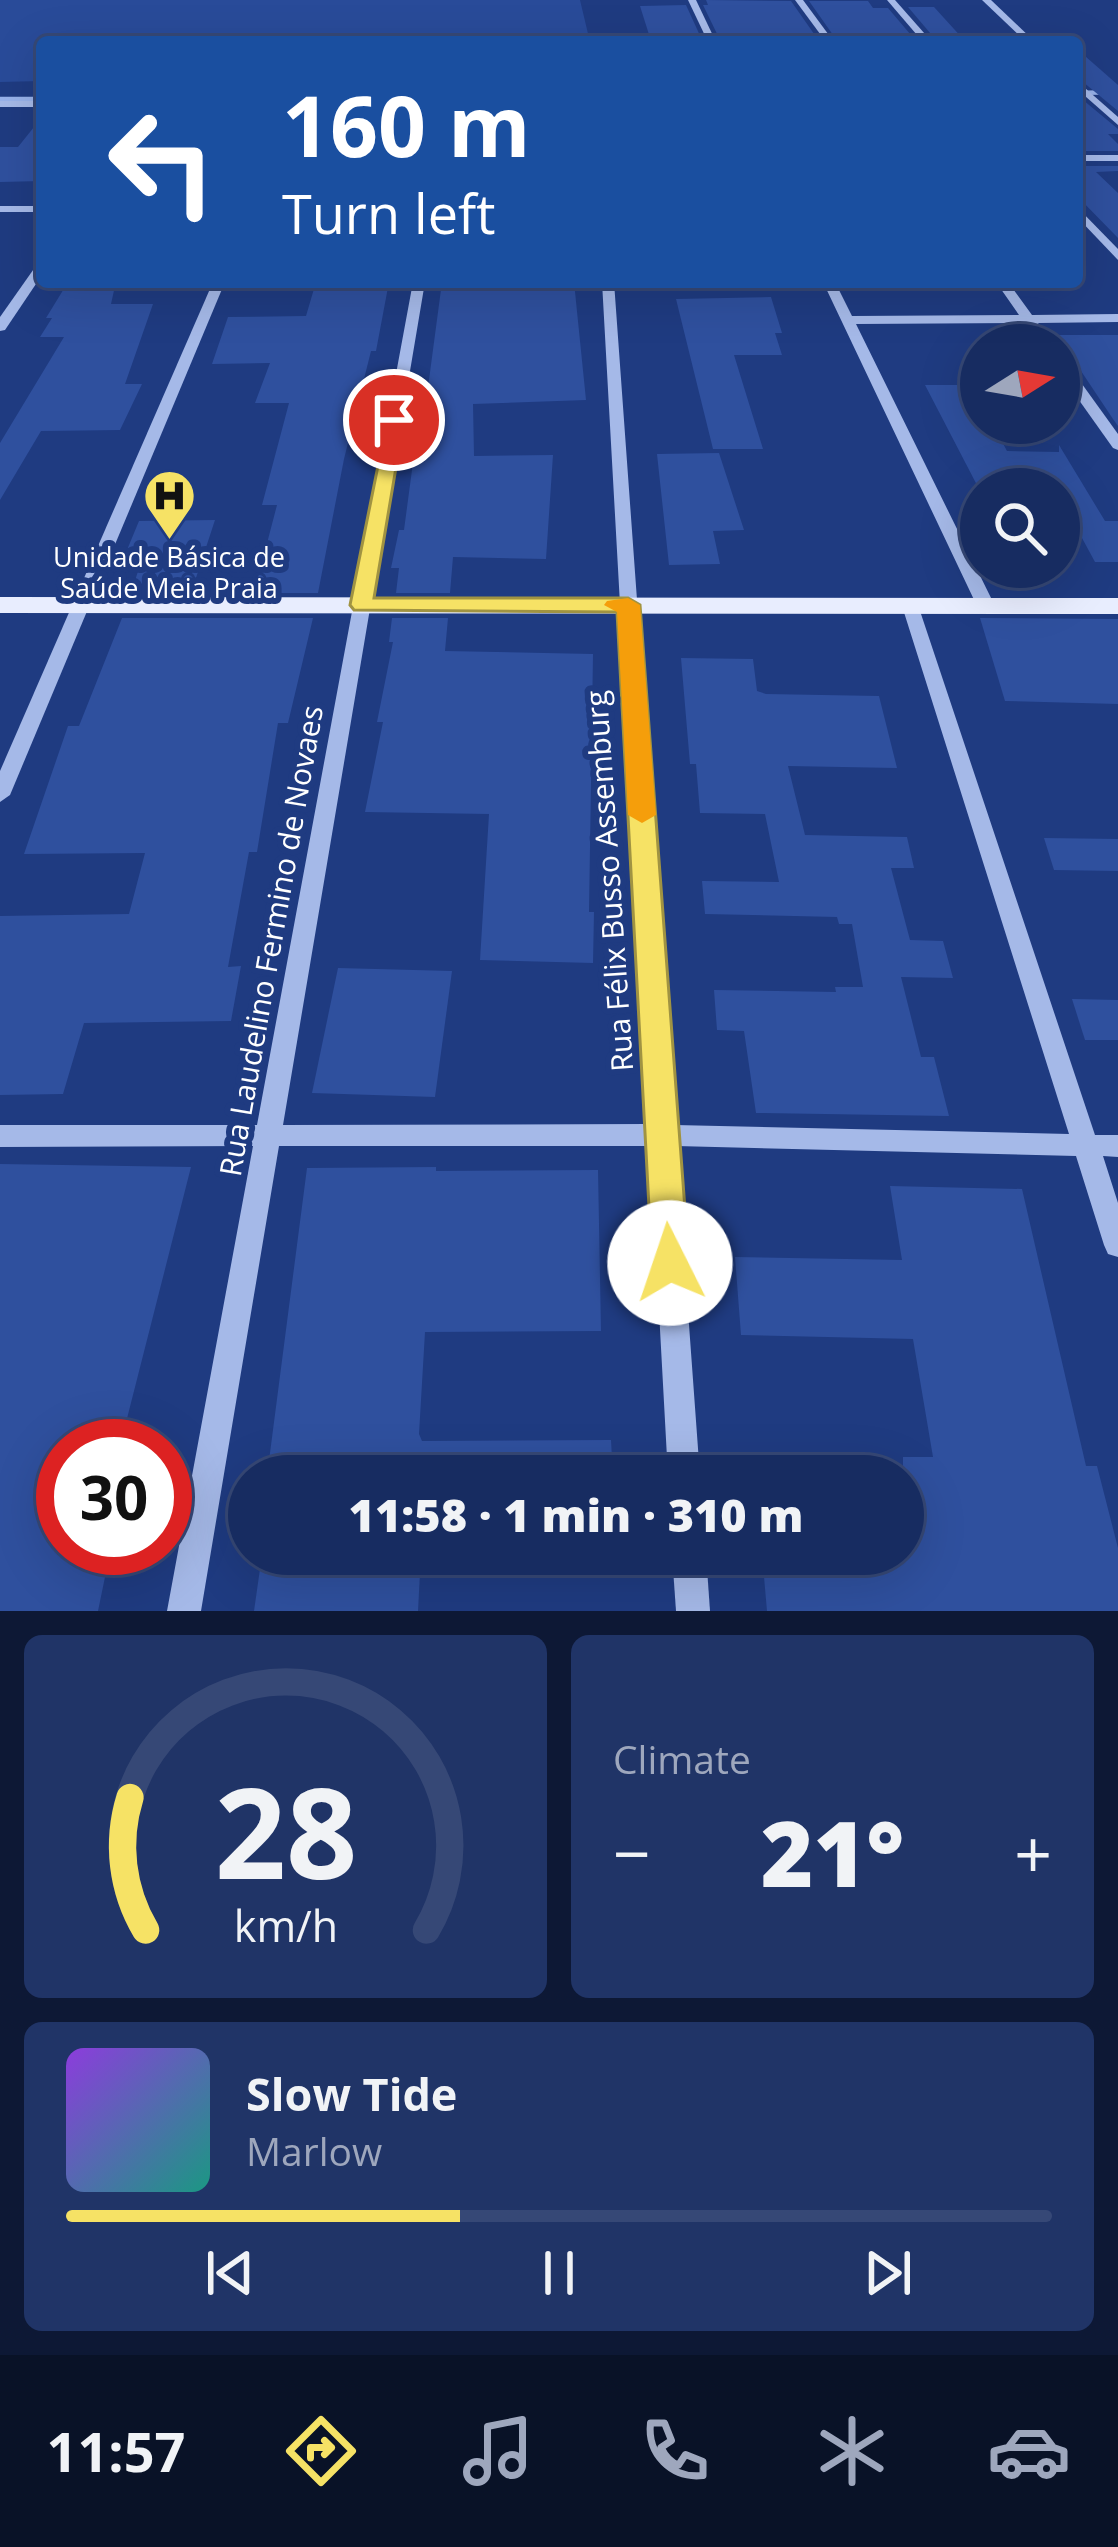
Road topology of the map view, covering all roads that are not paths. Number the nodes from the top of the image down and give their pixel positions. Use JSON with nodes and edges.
{"nodes":[{"id":1,"x":692,"y":0,"type":"edge"},
{"id":2,"x":800,"y":0,"type":"edge"},
{"id":3,"x":891,"y":0,"type":"edge"},
{"id":4,"x":986,"y":0,"type":"edge"},
{"id":5,"x":709,"y":36,"type":"edge"},
{"id":6,"x":826,"y":36,"type":"edge"},
{"id":7,"x":923,"y":36,"type":"edge"},
{"id":8,"x":1025,"y":36,"type":"edge"},
{"id":9,"x":1083,"y":91,"type":"edge"},
{"id":10,"x":1083,"y":92,"type":"edge"},
{"id":11,"x":1104,"y":96,"type":"dead end"},
{"id":12,"x":5,"y":104,"type":"edge"},
{"id":13,"x":36,"y":104,"type":"edge"},
{"id":14,"x":0,"y":115,"type":"edge"},
{"id":15,"x":1118,"y":122,"type":"edge"},
{"id":16,"x":1083,"y":158,"type":"edge"},
{"id":17,"x":1118,"y":158,"type":"edge"},
{"id":18,"x":0,"y":209,"type":"edge"},
{"id":19,"x":36,"y":209,"type":"edge"},
{"id":20,"x":1083,"y":217,"type":"edge"},
{"id":21,"x":1118,"y":256,"type":"edge"},
{"id":22,"x":36,"y":275,"type":"edge"},
{"id":23,"x":216,"y":288,"type":"edge"},
{"id":24,"x":418,"y":288,"type":"edge"},
{"id":25,"x":608,"y":288,"type":"edge"},
{"id":26,"x":832,"y":288,"type":"edge"},
{"id":27,"x":1006,"y":288,"type":"edge"},
{"id":28,"x":1118,"y":318,"type":"edge"},
{"id":29,"x":1028,"y":319,"type":"junction"},
{"id":30,"x":848,"y":320,"type":"junction"},
{"id":31,"x":1032,"y":324,"type":"edge"},
{"id":32,"x":0,"y":327,"type":"edge"},
{"id":33,"x":1080,"y":392,"type":"edge"},
{"id":34,"x":1118,"y":445,"type":"edge"},
{"id":35,"x":0,"y":604,"type":"edge"},
{"id":36,"x":81,"y":605,"type":"junction"},
{"id":37,"x":362,"y":605,"type":"junction"},
{"id":38,"x":628,"y":605,"type":"junction"},
{"id":39,"x":911,"y":605,"type":"junction"},
{"id":40,"x":986,"y":606,"type":"junction"},
{"id":41,"x":1118,"y":606,"type":"edge"},
{"id":42,"x":0,"y":795,"type":"edge"},
{"id":43,"x":662,"y":1135,"type":"junction"},
{"id":44,"x":0,"y":1136,"type":"edge"},
{"id":45,"x":268,"y":1136,"type":"junction"},
{"id":46,"x":1086,"y":1145,"type":"junction"},
{"id":47,"x":1118,"y":1146,"type":"edge"},
{"id":48,"x":1118,"y":1245,"type":"edge"},
{"id":49,"x":683,"y":1455,"type":"edge"},
{"id":50,"x":690,"y":1575,"type":"edge"},
{"id":51,"x":184,"y":1611,"type":"edge"},
{"id":52,"x":693,"y":1611,"type":"edge"}],
"edges":[{"from":1,"to":5,"type":"street"},
{"from":2,"to":6,"type":"street"},
{"from":3,"to":7,"type":"street"},
{"from":4,"to":8,"type":"street"},
{"from":9,"to":11,"type":"street"},
{"from":10,"to":15,"type":"street"},
{"from":12,"to":13,"type":"street"},
{"from":12,"to":14,"type":"street"},
{"from":16,"to":17,"type":"street"},
{"from":18,"to":19,"type":"street"},
{"from":20,"to":21,"type":"street"},
{"from":22,"to":32,"type":"street"},
{"from":23,"to":36,"type":"street"},
{"from":24,"to":37,"type":"street","name":"Rua Laudelino Fermino de Novaes"},
{"from":25,"to":38,"type":"street","name":"Rua Félix Busso Assemburg"},
{"from":26,"to":30,"type":"street"},
{"from":27,"to":29,"type":"street"},
{"from":28,"to":29,"type":"street"},
{"from":29,"to":30,"type":"street"},
{"from":29,"to":31,"type":"street"},
{"from":30,"to":40,"type":"street"},
{"from":33,"to":34,"type":"street"},
{"from":35,"to":36,"type":"main road"},
{"from":36,"to":37,"type":"main road"},
{"from":36,"to":42,"type":"street"},
{"from":37,"to":38,"type":"main road"},
{"from":37,"to":45,"type":"street","name":"Rua Laudelino Fermino de Novaes"},
{"from":38,"to":39,"type":"main road"},
{"from":38,"to":43,"type":"street","name":"Rua Félix Busso Assemburg"},
{"from":39,"to":40,"type":"main road"},
{"from":39,"to":46,"type":"street"},
{"from":40,"to":41,"type":"main road"},
{"from":43,"to":45,"type":"street"},
{"from":43,"to":46,"type":"street"},
{"from":43,"to":49,"type":"street","name":"Rua Félix Busso Assemburg"},
{"from":44,"to":45,"type":"street"},
{"from":45,"to":51,"type":"street","name":"Rua Laudelino Fermino de Novaes"},
{"from":46,"to":47,"type":"street"},
{"from":46,"to":48,"type":"street"},
{"from":50,"to":52,"type":"street"}]}
